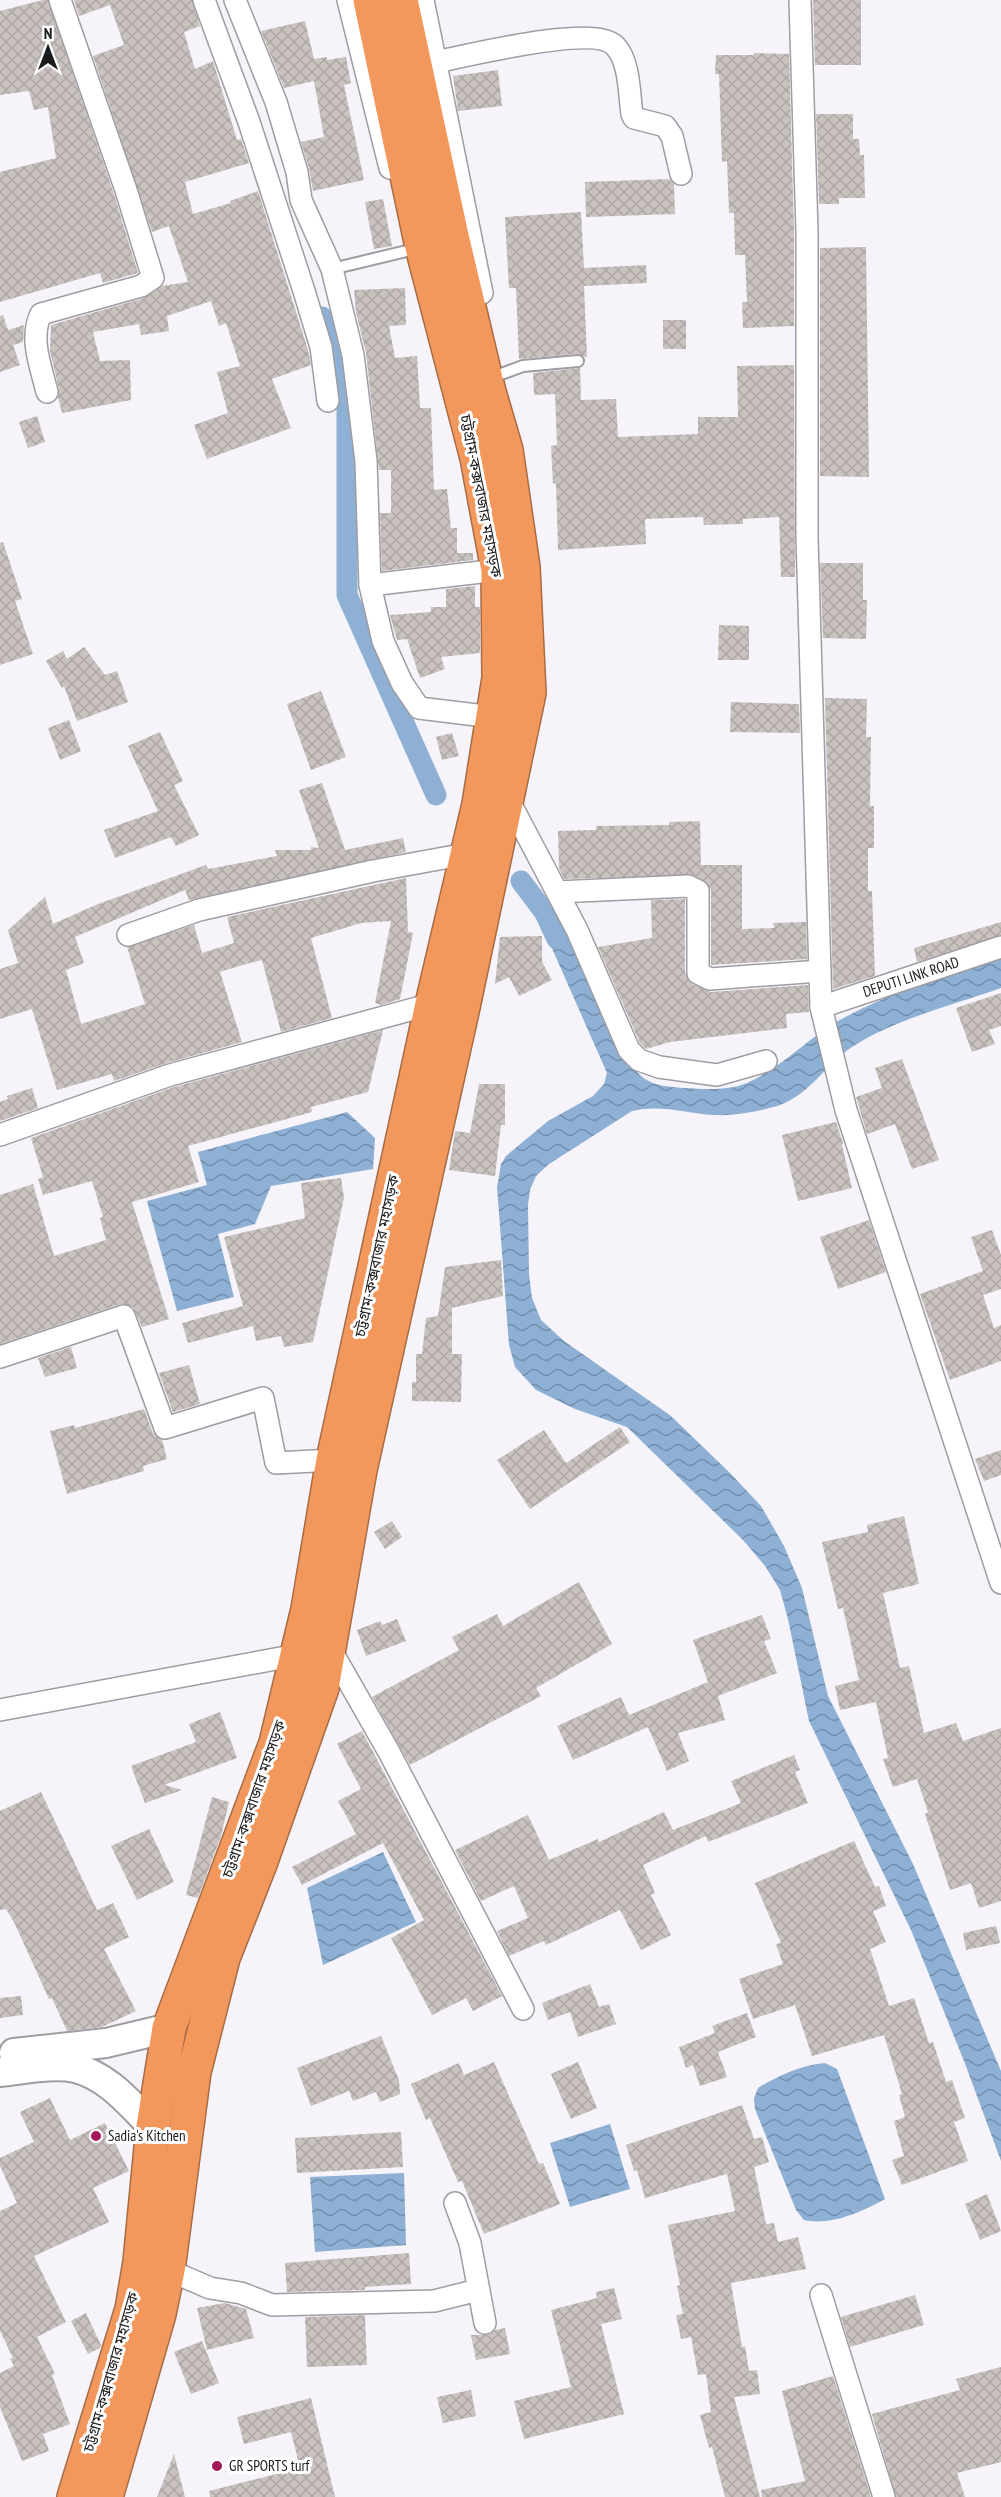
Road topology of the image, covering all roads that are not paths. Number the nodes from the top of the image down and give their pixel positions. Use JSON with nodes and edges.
{"nodes":[{"id":1,"x":60,"y":0,"type":"edge"},
{"id":2,"x":204,"y":0,"type":"edge"},
{"id":3,"x":235,"y":0,"type":"edge"},
{"id":4,"x":348,"y":0,"type":"edge"},
{"id":5,"x":370,"y":0,"type":"edge"},
{"id":6,"x":401,"y":0,"type":"edge"},
{"id":7,"x":423,"y":0,"type":"edge"},
{"id":8,"x":800,"y":0,"type":"edge"},
{"id":9,"x":435,"y":62,"type":"junction"},
{"id":10,"x":681,"y":174,"type":"dead end"},
{"id":11,"x":414,"y":198,"type":"junction"},
{"id":12,"x":422,"y":247,"type":"junction"},
{"id":13,"x":332,"y":269,"type":"junction"},
{"id":14,"x":578,"y":361,"type":"dead end"},
{"id":15,"x":481,"y":385,"type":"junction"},
{"id":16,"x":47,"y":392,"type":"dead end"},
{"id":17,"x":328,"y":401,"type":"dead end"},
{"id":18,"x":498,"y":570,"type":"junction"},
{"id":19,"x":370,"y":585,"type":"junction"},
{"id":20,"x":493,"y":717,"type":"junction"},
{"id":21,"x":508,"y":799,"type":"junction"},
{"id":22,"x":466,"y":854,"type":"junction"},
{"id":23,"x":558,"y":892,"type":"junction"},
{"id":24,"x":128,"y":935,"type":"dead end"},
{"id":25,"x":1001,"y":947,"type":"edge"},
{"id":26,"x":820,"y":971,"type":"junction"},
{"id":27,"x":432,"y":1004,"type":"junction"},
{"id":28,"x":824,"y":1016,"type":"junction"},
{"id":29,"x":766,"y":1061,"type":"dead end"},
{"id":30,"x":0,"y":1135,"type":"edge"},
{"id":31,"x":0,"y":1357,"type":"edge"},
{"id":32,"x":333,"y":1460,"type":"junction"},
{"id":33,"x":1001,"y":1583,"type":"edge"},
{"id":34,"x":308,"y":1609,"type":"junction"},
{"id":35,"x":329,"y":1647,"type":"junction"},
{"id":36,"x":297,"y":1655,"type":"junction"},
{"id":37,"x":0,"y":1710,"type":"edge"},
{"id":38,"x":523,"y":2009,"type":"dead end"},
{"id":39,"x":169,"y":2028,"type":"junction"},
{"id":40,"x":0,"y":2055,"type":"edge"},
{"id":41,"x":65,"y":2057,"type":"junction"},
{"id":42,"x":0,"y":2073,"type":"edge"},
{"id":43,"x":153,"y":2127,"type":"junction"},
{"id":44,"x":455,"y":2203,"type":"dead end"},
{"id":45,"x":168,"y":2270,"type":"junction"},
{"id":46,"x":478,"y":2290,"type":"junction"},
{"id":47,"x":821,"y":2295,"type":"dead end"},
{"id":48,"x":485,"y":2322,"type":"dead end"},
{"id":49,"x":74,"y":2497,"type":"edge"},
{"id":50,"x":106,"y":2497,"type":"edge"},
{"id":51,"x":884,"y":2497,"type":"edge"}],
"edges":[{"from":1,"to":16,"type":"street"},
{"from":2,"to":17,"type":"street"},
{"from":3,"to":13,"type":"street"},
{"from":4,"to":11,"type":"street"},
{"from":5,"to":11,"type":"highway","name":"চট্টগ্রাম-কক্সবাজার মহাসড়ক"},
{"from":6,"to":15,"type":"highway","name":"চট্টগ্রাম-কক্সবাজার মহাসড়ক"},
{"from":7,"to":9,"type":"street"},
{"from":8,"to":26,"type":"street"},
{"from":9,"to":10,"type":"street"},
{"from":9,"to":15,"type":"street"},
{"from":11,"to":12,"type":"highway","name":"চট্টগ্রাম-কক্সবাজার মহাসড়ক"},
{"from":12,"to":13,"type":"lane"},
{"from":12,"to":15,"type":"highway","name":"চট্টগ্রাম-কক্সবাজার মহাসড়ক"},
{"from":13,"to":19,"type":"street"},
{"from":14,"to":15,"type":"lane"},
{"from":15,"to":18,"type":"highway","name":"চট্টগ্রাম-কক্সবাজার মহাসড়ক"},
{"from":15,"to":21,"type":"highway","name":"চট্টগ্রাম-কক্সবাজার মহাসড়ক"},
{"from":18,"to":19,"type":"street"},
{"from":18,"to":20,"type":"highway","name":"চট্টগ্রাম-কক্সবাজার মহাসড়ক"},
{"from":19,"to":20,"type":"street"},
{"from":20,"to":22,"type":"highway","name":"চট্টগ্রাম-কক্সবাজার মহাসড়ক"},
{"from":21,"to":23,"type":"street"},
{"from":21,"to":35,"type":"highway","name":"চট্টগ্রাম-কক্সবাজার মহাসড়ক"},
{"from":22,"to":24,"type":"street"},
{"from":22,"to":27,"type":"highway","name":"চট্টগ্রাম-কক্সবাজার মহাসড়ক"},
{"from":23,"to":26,"type":"street"},
{"from":23,"to":29,"type":"street"},
{"from":25,"to":28,"type":"street","name":"DEPUTI LINK ROAD"},
{"from":26,"to":28,"type":"street"},
{"from":27,"to":30,"type":"street"},
{"from":27,"to":32,"type":"highway","name":"চট্টগ্রাম-কক্সবাজার মহাসড়ক"},
{"from":28,"to":33,"type":"street"},
{"from":31,"to":32,"type":"street"},
{"from":32,"to":34,"type":"highway","name":"চট্টগ্রাম-কক্সবাজার মহাসড়ক"},
{"from":34,"to":35,"type":"street"},
{"from":34,"to":36,"type":"highway","name":"চট্টগ্রাম-কক্সবাজার মহাসড়ক"},
{"from":35,"to":38,"type":"street"},
{"from":35,"to":45,"type":"highway","name":"চট্টগ্রাম-কক্সবাজার মহাসড়ক"},
{"from":36,"to":37,"type":"street"},
{"from":36,"to":39,"type":"highway","name":"চট্টগ্রাম-কক্সবাজার মহাসড়ক"},
{"from":39,"to":41,"type":"street"},
{"from":39,"to":43,"type":"highway","name":"চট্টগ্রাম-কক্সবাজার মহাসড়ক"},
{"from":40,"to":41,"type":"street"},
{"from":41,"to":42,"type":"street"},
{"from":41,"to":43,"type":"street"},
{"from":43,"to":49,"type":"highway","name":"চট্টগ্রাম-কক্সবাজার মহাসড়ক"},
{"from":44,"to":46,"type":"street"},
{"from":45,"to":46,"type":"street"},
{"from":45,"to":50,"type":"highway","name":"চট্টগ্রাম-কক্সবাজার মহাসড়ক"},
{"from":46,"to":48,"type":"street"},
{"from":47,"to":51,"type":"street"}]}
